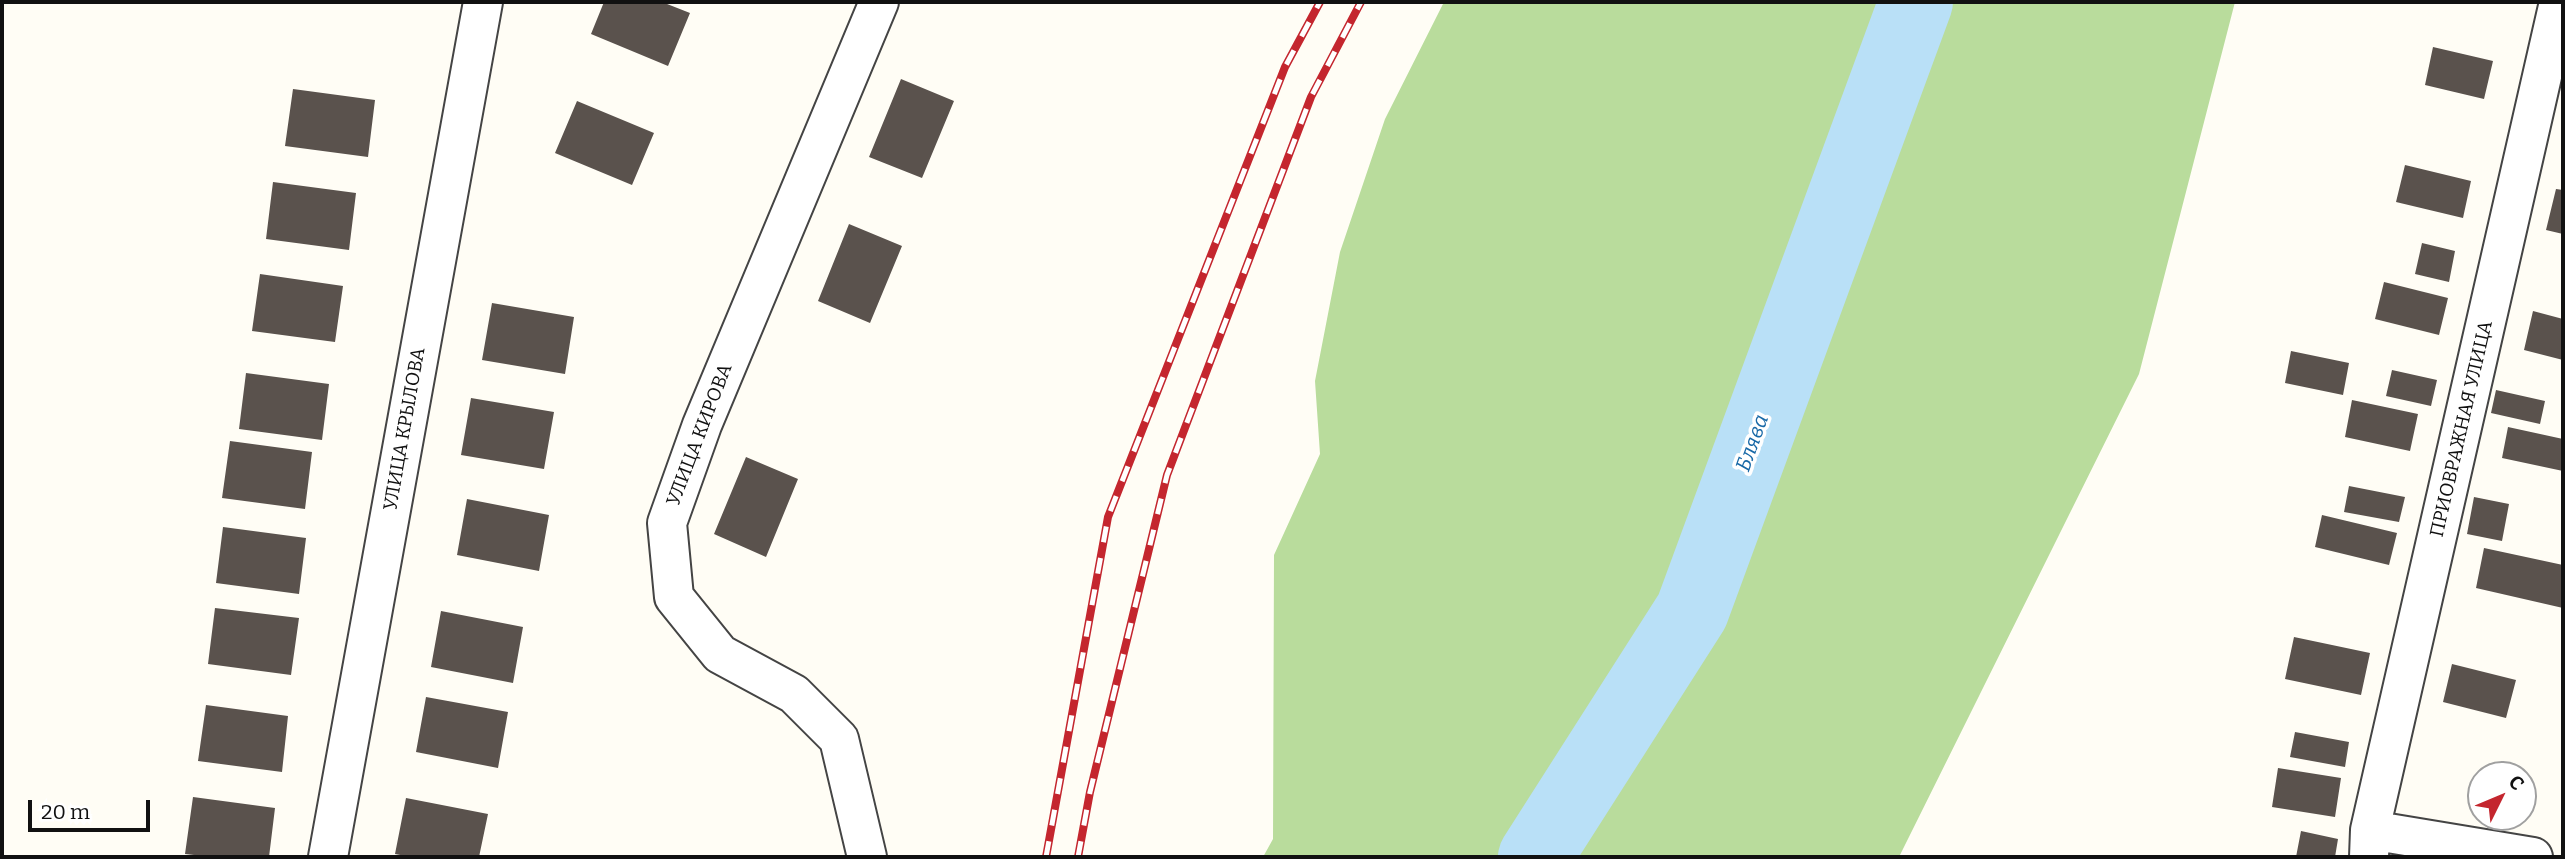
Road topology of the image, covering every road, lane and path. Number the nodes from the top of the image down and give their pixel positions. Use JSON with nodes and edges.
{"nodes":[{"id":1,"x":483,"y":2,"type":"edge"},
{"id":2,"x":879,"y":2,"type":"edge"},
{"id":3,"x":2559,"y":2,"type":"edge"},
{"id":4,"x":2369,"y":844,"type":"edge"},
{"id":5,"x":328,"y":857,"type":"edge"},
{"id":6,"x":867,"y":857,"type":"edge"},
{"id":7,"x":2533,"y":857,"type":"edge"}],
"edges":[{"from":1,"to":5,"type":"street","name":"УЛИЦА КРЫЛОВА"},
{"from":2,"to":6,"type":"street","name":"УЛИЦА КИРОВА"},
{"from":3,"to":4,"type":"street","name":"ПРИОВРАЖНАЯ УЛИЦА"},
{"from":4,"to":7,"type":"street"}]}
